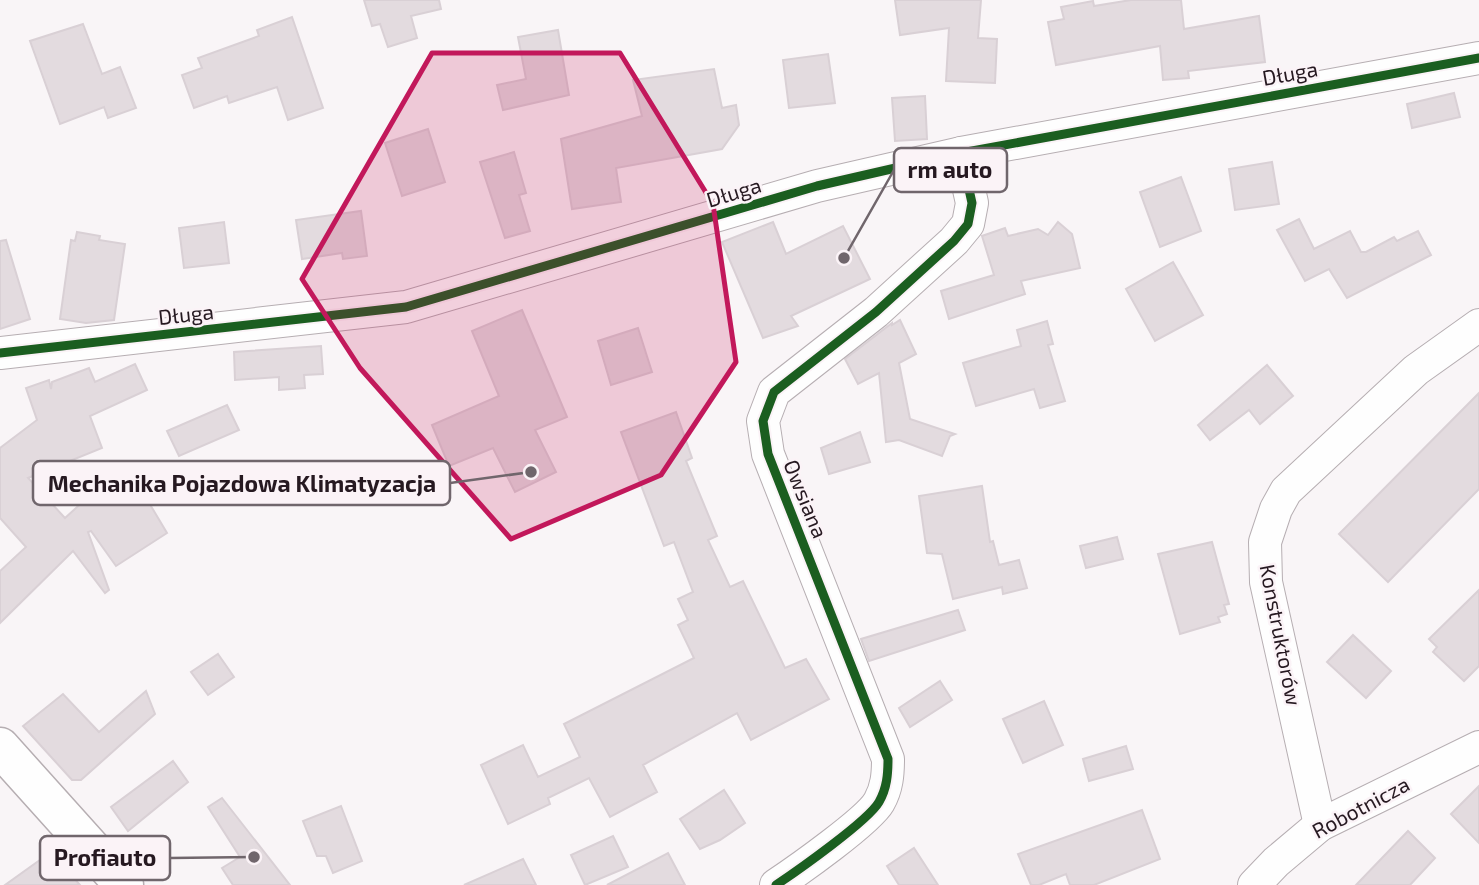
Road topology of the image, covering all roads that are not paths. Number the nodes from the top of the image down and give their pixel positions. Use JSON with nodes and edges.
{"nodes":[{"id":1,"x":1479,"y":58,"type":"edge"},
{"id":2,"x":961,"y":153,"type":"junction"},
{"id":3,"x":1479,"y":326,"type":"edge"},
{"id":4,"x":0,"y":353,"type":"edge"},
{"id":5,"x":0,"y":747,"type":"edge"},
{"id":6,"x":1479,"y":747,"type":"edge"},
{"id":7,"x":1320,"y":825,"type":"junction"},
{"id":8,"x":124,"y":885,"type":"edge"},
{"id":9,"x":776,"y":885,"type":"edge"},
{"id":10,"x":1254,"y":885,"type":"edge"}],
"edges":[{"from":1,"to":2,"type":"street","name":"Długa"},
{"from":2,"to":4,"type":"street","name":"Długa"},
{"from":2,"to":9,"type":"street","name":"Owsiana"},
{"from":3,"to":7,"type":"street","name":"Konstruktorów"},
{"from":5,"to":8,"type":"street"},
{"from":6,"to":7,"type":"street","name":"Robotnicza"},
{"from":7,"to":10,"type":"street","name":"Robotnicza"}]}
